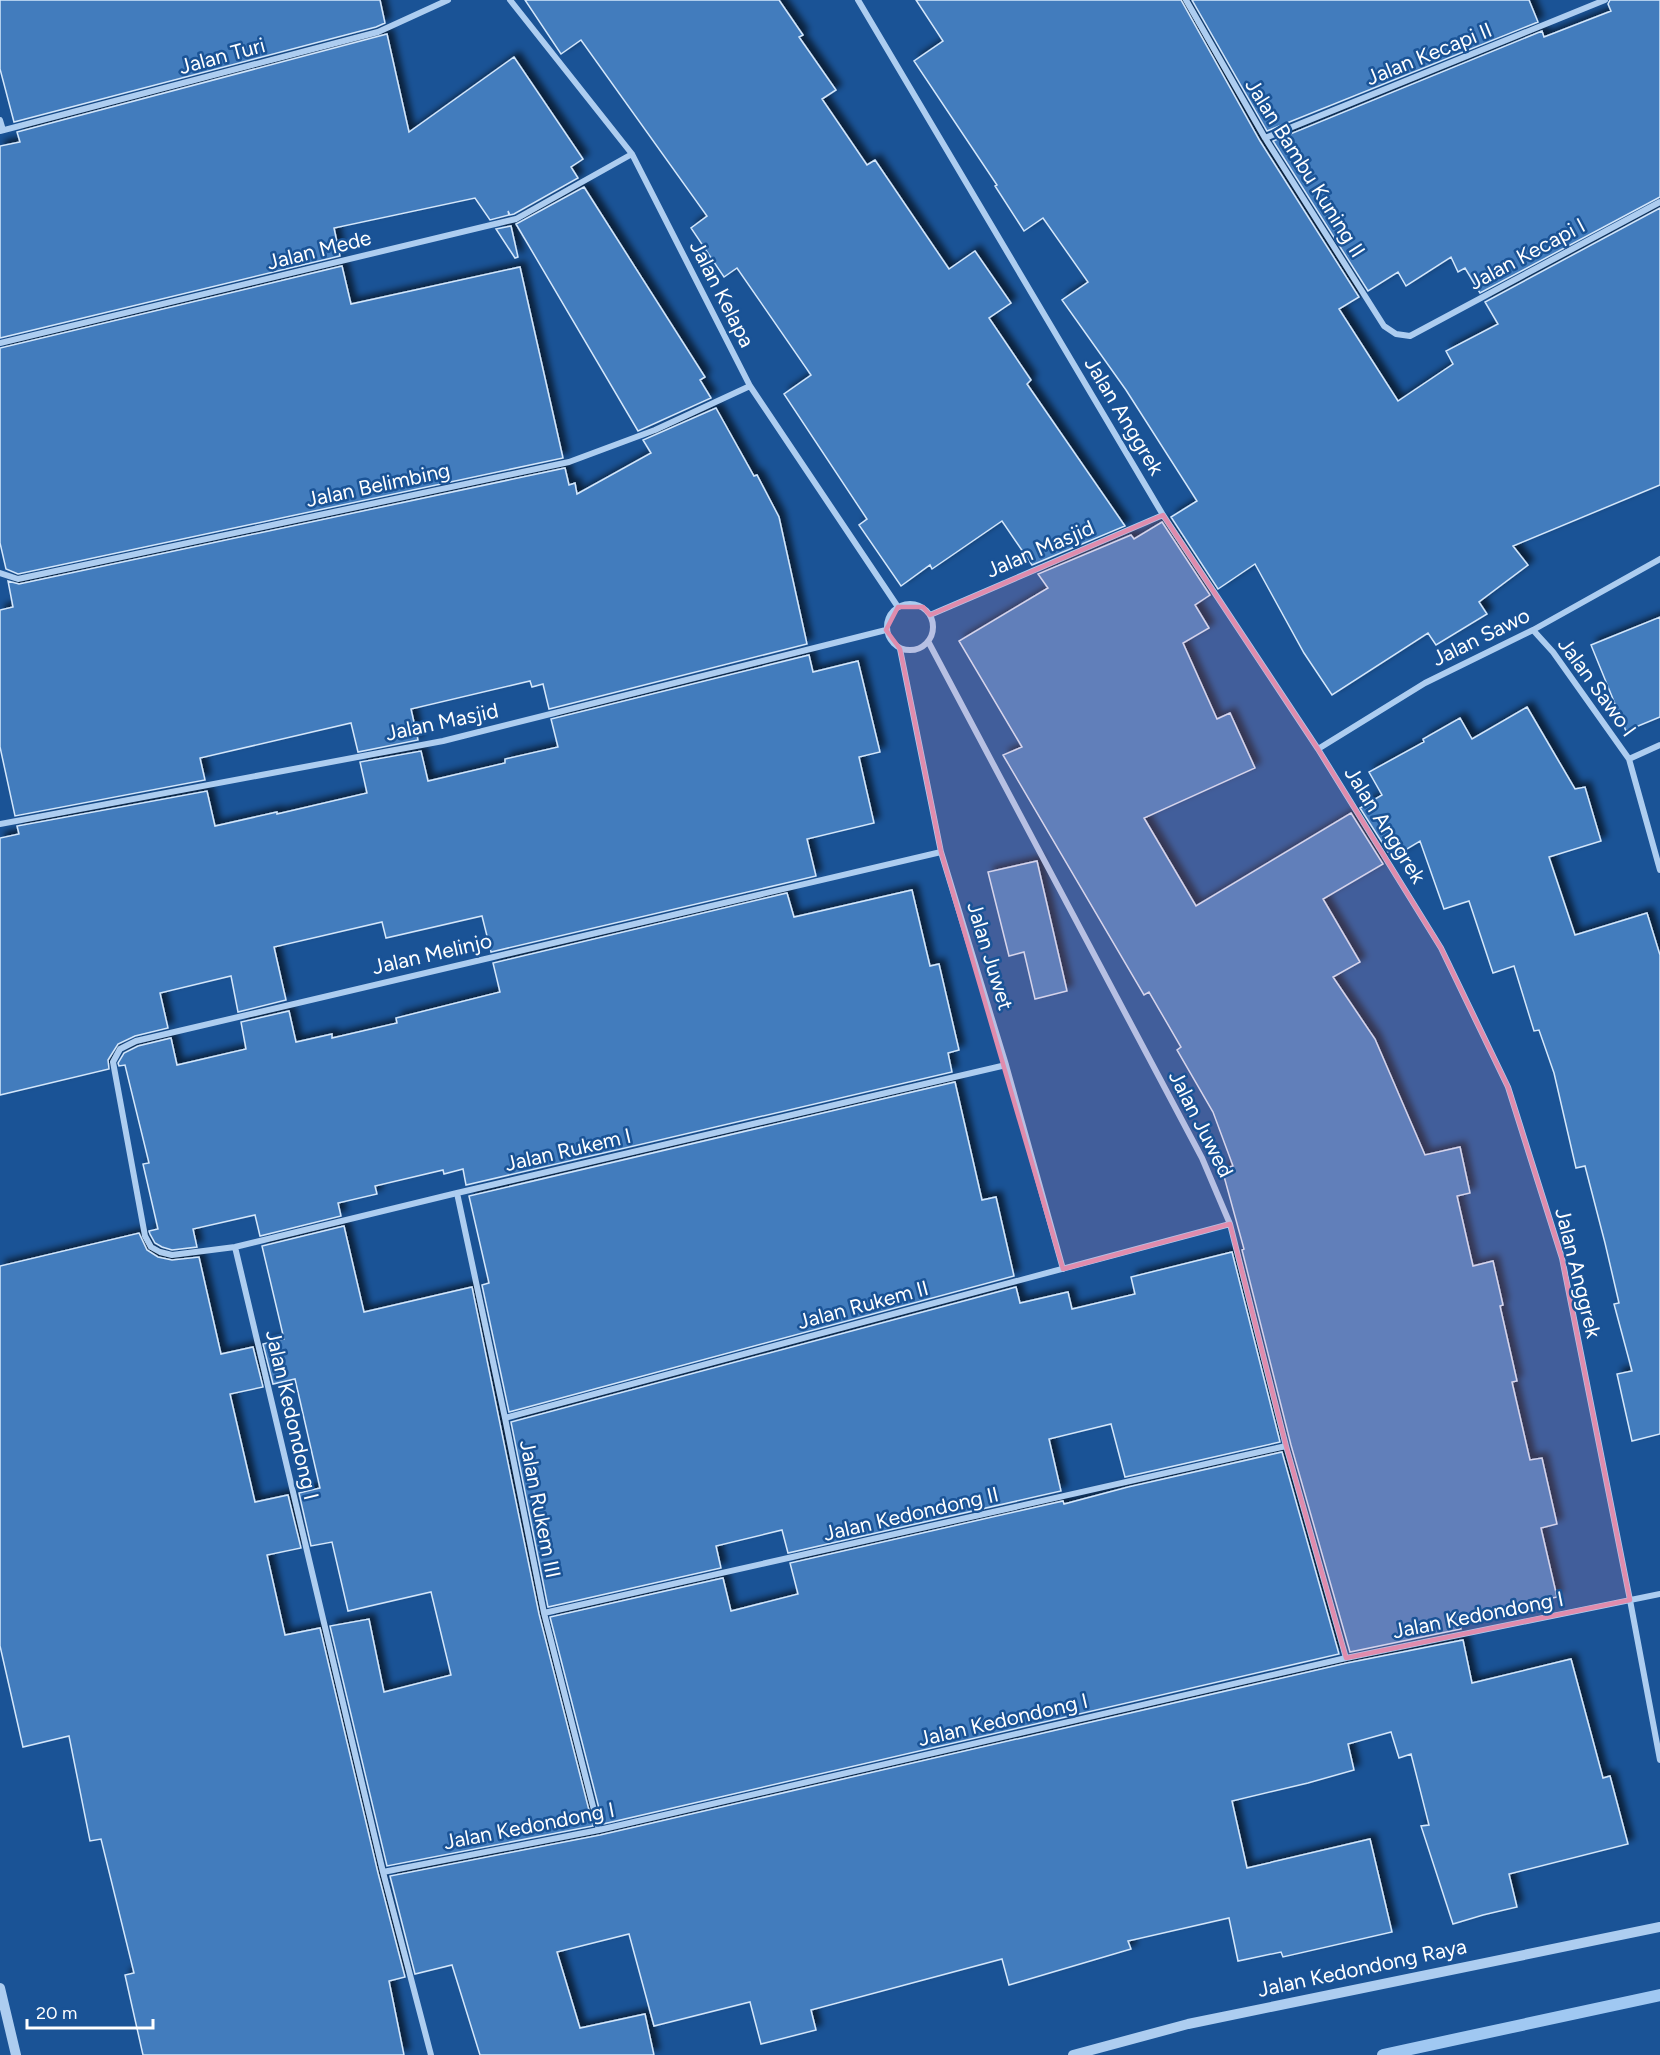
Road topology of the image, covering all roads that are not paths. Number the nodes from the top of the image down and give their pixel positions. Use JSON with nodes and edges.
{"nodes":[{"id":1,"x":448,"y":0,"type":"edge"},
{"id":2,"x":510,"y":0,"type":"edge"},
{"id":3,"x":858,"y":0,"type":"edge"},
{"id":4,"x":1186,"y":0,"type":"edge"},
{"id":5,"x":1605,"y":0,"type":"edge"},
{"id":6,"x":0,"y":120,"type":"edge"},
{"id":7,"x":1,"y":131,"type":"edge"},
{"id":8,"x":1265,"y":138,"type":"junction"},
{"id":9,"x":632,"y":154,"type":"junction"},
{"id":10,"x":1660,"y":202,"type":"edge"},
{"id":11,"x":1410,"y":336,"type":"joint"},
{"id":12,"x":0,"y":343,"type":"edge"},
{"id":13,"x":750,"y":386,"type":"junction"},
{"id":14,"x":1163,"y":514,"type":"junction"},
{"id":15,"x":1660,"y":559,"type":"edge"},
{"id":16,"x":1,"y":574,"type":"edge"},
{"id":17,"x":898,"y":607,"type":"junction"},
{"id":18,"x":930,"y":615,"type":"junction"},
{"id":19,"x":886,"y":630,"type":"junction"},
{"id":20,"x":1533,"y":630,"type":"junction"},
{"id":21,"x":929,"y":643,"type":"junction"},
{"id":22,"x":900,"y":649,"type":"junction"},
{"id":23,"x":1660,"y":745,"type":"edge"},
{"id":24,"x":1318,"y":749,"type":"junction"},
{"id":25,"x":1629,"y":759,"type":"junction"},
{"id":26,"x":0,"y":824,"type":"edge"},
{"id":27,"x":941,"y":852,"type":"junction"},
{"id":28,"x":1660,"y":870,"type":"edge"},
{"id":29,"x":1006,"y":1065,"type":"junction"},
{"id":30,"x":457,"y":1192,"type":"junction"},
{"id":31,"x":1230,"y":1224,"type":"junction"},
{"id":32,"x":145,"y":1236,"type":"joint"},
{"id":33,"x":235,"y":1246,"type":"junction"},
{"id":34,"x":1063,"y":1269,"type":"junction"},
{"id":35,"x":505,"y":1418,"type":"junction"},
{"id":36,"x":1286,"y":1446,"type":"junction"},
{"id":37,"x":1660,"y":1594,"type":"edge"},
{"id":38,"x":1630,"y":1600,"type":"junction"},
{"id":39,"x":544,"y":1613,"type":"junction"},
{"id":40,"x":1346,"y":1658,"type":"junction"},
{"id":41,"x":1660,"y":1760,"type":"edge"},
{"id":42,"x":598,"y":1830,"type":"junction"},
{"id":43,"x":383,"y":1872,"type":"junction"},
{"id":44,"x":1660,"y":1927,"type":"edge"},
{"id":45,"x":0,"y":1988,"type":"edge"},
{"id":46,"x":16,"y":2055,"type":"edge"},
{"id":47,"x":431,"y":2055,"type":"edge"},
{"id":48,"x":1073,"y":2055,"type":"edge"}],
"edges":[{"from":1,"to":7,"type":"street","name":"Jalan Turi"},
{"from":2,"to":9,"type":"street","name":"Jalan Kelapa"},
{"from":3,"to":14,"type":"street","name":"Jalan Anggrek"},
{"from":4,"to":8,"type":"street","name":"Jalan Bambu Kuning II"},
{"from":5,"to":8,"type":"street","name":"Jalan Kecapi II"},
{"from":6,"to":7,"type":"street"},
{"from":8,"to":11,"type":"street","name":"Jalan Bambu Kuning II"},
{"from":9,"to":12,"type":"street","name":"Jalan Mede"},
{"from":9,"to":13,"type":"street","name":"Jalan Kelapa"},
{"from":10,"to":11,"type":"street","name":"Jalan Kecapi I"},
{"from":13,"to":16,"type":"street","name":"Jalan Belimbing"},
{"from":13,"to":17,"type":"street","name":"Jalan Kelapa"},
{"from":14,"to":18,"type":"street","name":"Jalan Masjid"},
{"from":14,"to":24,"type":"street","name":"Jalan Anggrek"},
{"from":15,"to":20,"type":"street","name":"Jalan Sawo"},
{"from":17,"to":18,"type":"street"},
{"from":17,"to":19,"type":"street"},
{"from":18,"to":21,"type":"street"},
{"from":19,"to":22,"type":"street"},
{"from":19,"to":26,"type":"street","name":"Jalan Masjid"},
{"from":20,"to":24,"type":"street","name":"Jalan Sawo"},
{"from":20,"to":25,"type":"street","name":"Jalan Sawo I"},
{"from":21,"to":22,"type":"street"},
{"from":21,"to":31,"type":"street","name":"Jalan Juwed"},
{"from":22,"to":27,"type":"street","name":"Jalan Juwet"},
{"from":23,"to":25,"type":"street"},
{"from":24,"to":38,"type":"street","name":"Jalan Anggrek"},
{"from":25,"to":28,"type":"street","name":"Jalan Sawo I"},
{"from":27,"to":29,"type":"street","name":"Jalan Juwet"},
{"from":27,"to":32,"type":"street","name":"Jalan Melinjo"},
{"from":29,"to":30,"type":"street","name":"Jalan Rukem I"},
{"from":29,"to":34,"type":"street","name":"Jalan Juwet"},
{"from":30,"to":33,"type":"street","name":"Jalan Rukem I"},
{"from":30,"to":35,"type":"street","name":"Jalan Rukem III"},
{"from":31,"to":34,"type":"street","name":"Jalan Rukem II"},
{"from":31,"to":36,"type":"street","name":"Jalan Juwed"},
{"from":32,"to":33,"type":"street","name":"Jalan Rukem I"},
{"from":33,"to":43,"type":"street","name":"Jalan Kedondong I"},
{"from":34,"to":35,"type":"street","name":"Jalan Rukem II"},
{"from":35,"to":39,"type":"street","name":"Jalan Rukem III"},
{"from":36,"to":39,"type":"street","name":"Jalan Kedondong II"},
{"from":36,"to":40,"type":"street","name":"Jalan Juwed"},
{"from":37,"to":38,"type":"street","name":"Jalan Kedondong I"},
{"from":38,"to":40,"type":"street","name":"Jalan Kedondong I"},
{"from":38,"to":41,"type":"street","name":"Jalan Anggrek"},
{"from":39,"to":42,"type":"street","name":"Jalan Rukem III"},
{"from":40,"to":42,"type":"street","name":"Jalan Kedondong I"},
{"from":42,"to":43,"type":"street","name":"Jalan Kedondong I"},
{"from":43,"to":47,"type":"street","name":"Jalan Kedondong I"},
{"from":44,"to":48,"type":"street","name":"Jalan Kedondong Raya"},
{"from":45,"to":46,"type":"street"}]}
